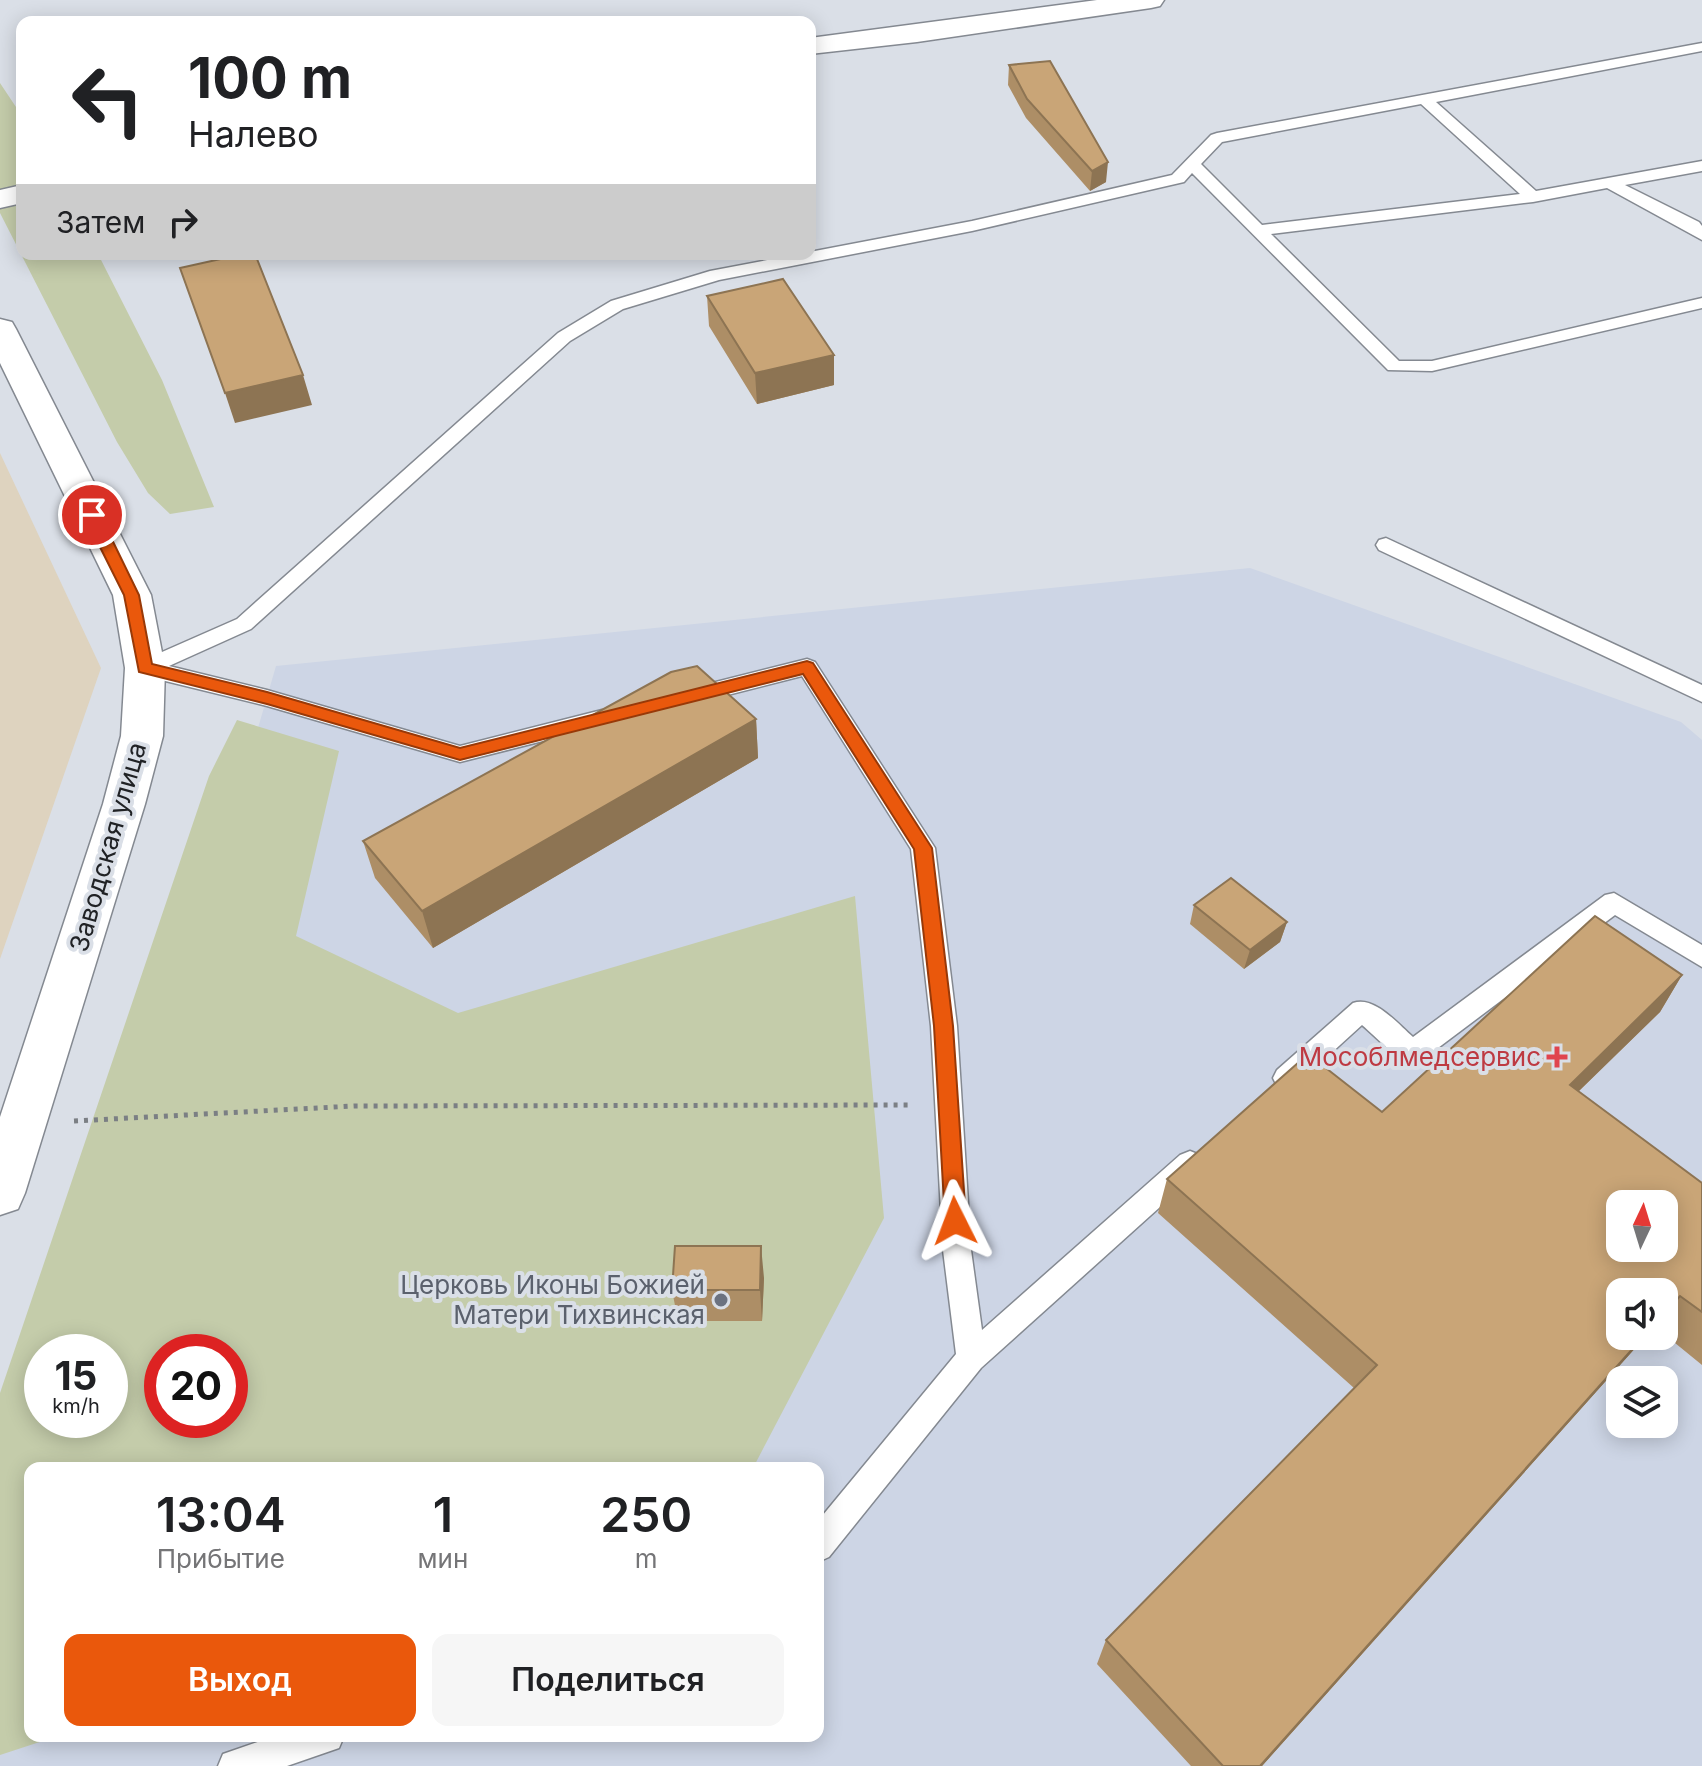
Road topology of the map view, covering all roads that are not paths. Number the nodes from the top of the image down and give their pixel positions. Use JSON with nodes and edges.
{"nodes":[{"id":1,"x":1151,"y":0,"type":"edge"},
{"id":2,"x":816,"y":45,"type":"edge"},
{"id":3,"x":1702,"y":47,"type":"edge"},
{"id":4,"x":1424,"y":99,"type":"junction"},
{"id":5,"x":1192,"y":164,"type":"junction"},
{"id":6,"x":1702,"y":166,"type":"edge"},
{"id":7,"x":1609,"y":183,"type":"junction"},
{"id":8,"x":1533,"y":197,"type":"junction"},
{"id":9,"x":1259,"y":230,"type":"junction"},
{"id":10,"x":1702,"y":235,"type":"edge"},
{"id":11,"x":816,"y":256,"type":"edge"},
{"id":12,"x":794,"y":260,"type":"edge"},
{"id":13,"x":1702,"y":303,"type":"edge"},
{"id":14,"x":0,"y":329,"type":"edge"},
{"id":15,"x":1386,"y":545,"type":"dead end"},
{"id":16,"x":145,"y":668,"type":"junction"},
{"id":17,"x":1702,"y":694,"type":"edge"},
{"id":18,"x":671,"y":701,"type":"edge"},
{"id":19,"x":626,"y":712,"type":"edge"},
{"id":20,"x":1702,"y":957,"type":"edge"},
{"id":21,"x":1267,"y":1095,"type":"edge"},
{"id":22,"x":1208,"y":1147,"type":"edge"},
{"id":23,"x":0,"y":1193,"type":"edge"},
{"id":24,"x":971,"y":1358,"type":"junction"},
{"id":25,"x":824,"y":1539,"type":"edge"},
{"id":26,"x":309,"y":1742,"type":"edge"},
{"id":27,"x":235,"y":1766,"type":"edge"}],
"edges":[{"from":1,"to":2,"type":"main road"},
{"from":3,"to":4,"type":"lane"},
{"from":4,"to":5,"type":"lane"},
{"from":4,"to":8,"type":"lane"},
{"from":5,"to":9,"type":"lane"},
{"from":5,"to":11,"type":"lane"},
{"from":6,"to":7,"type":"lane"},
{"from":7,"to":8,"type":"lane"},
{"from":7,"to":10,"type":"lane"},
{"from":8,"to":9,"type":"lane"},
{"from":9,"to":13,"type":"lane"},
{"from":12,"to":16,"type":"lane"},
{"from":14,"to":16,"type":"main road","name":"Заводская улица"},
{"from":15,"to":17,"type":"lane"},
{"from":16,"to":19,"type":"lane"},
{"from":16,"to":23,"type":"main road","name":"Заводская улица"},
{"from":18,"to":24,"type":"lane"},
{"from":20,"to":21,"type":"lane"},
{"from":22,"to":24,"type":"lane"},
{"from":24,"to":25,"type":"lane"},
{"from":26,"to":27,"type":"lane"}]}
